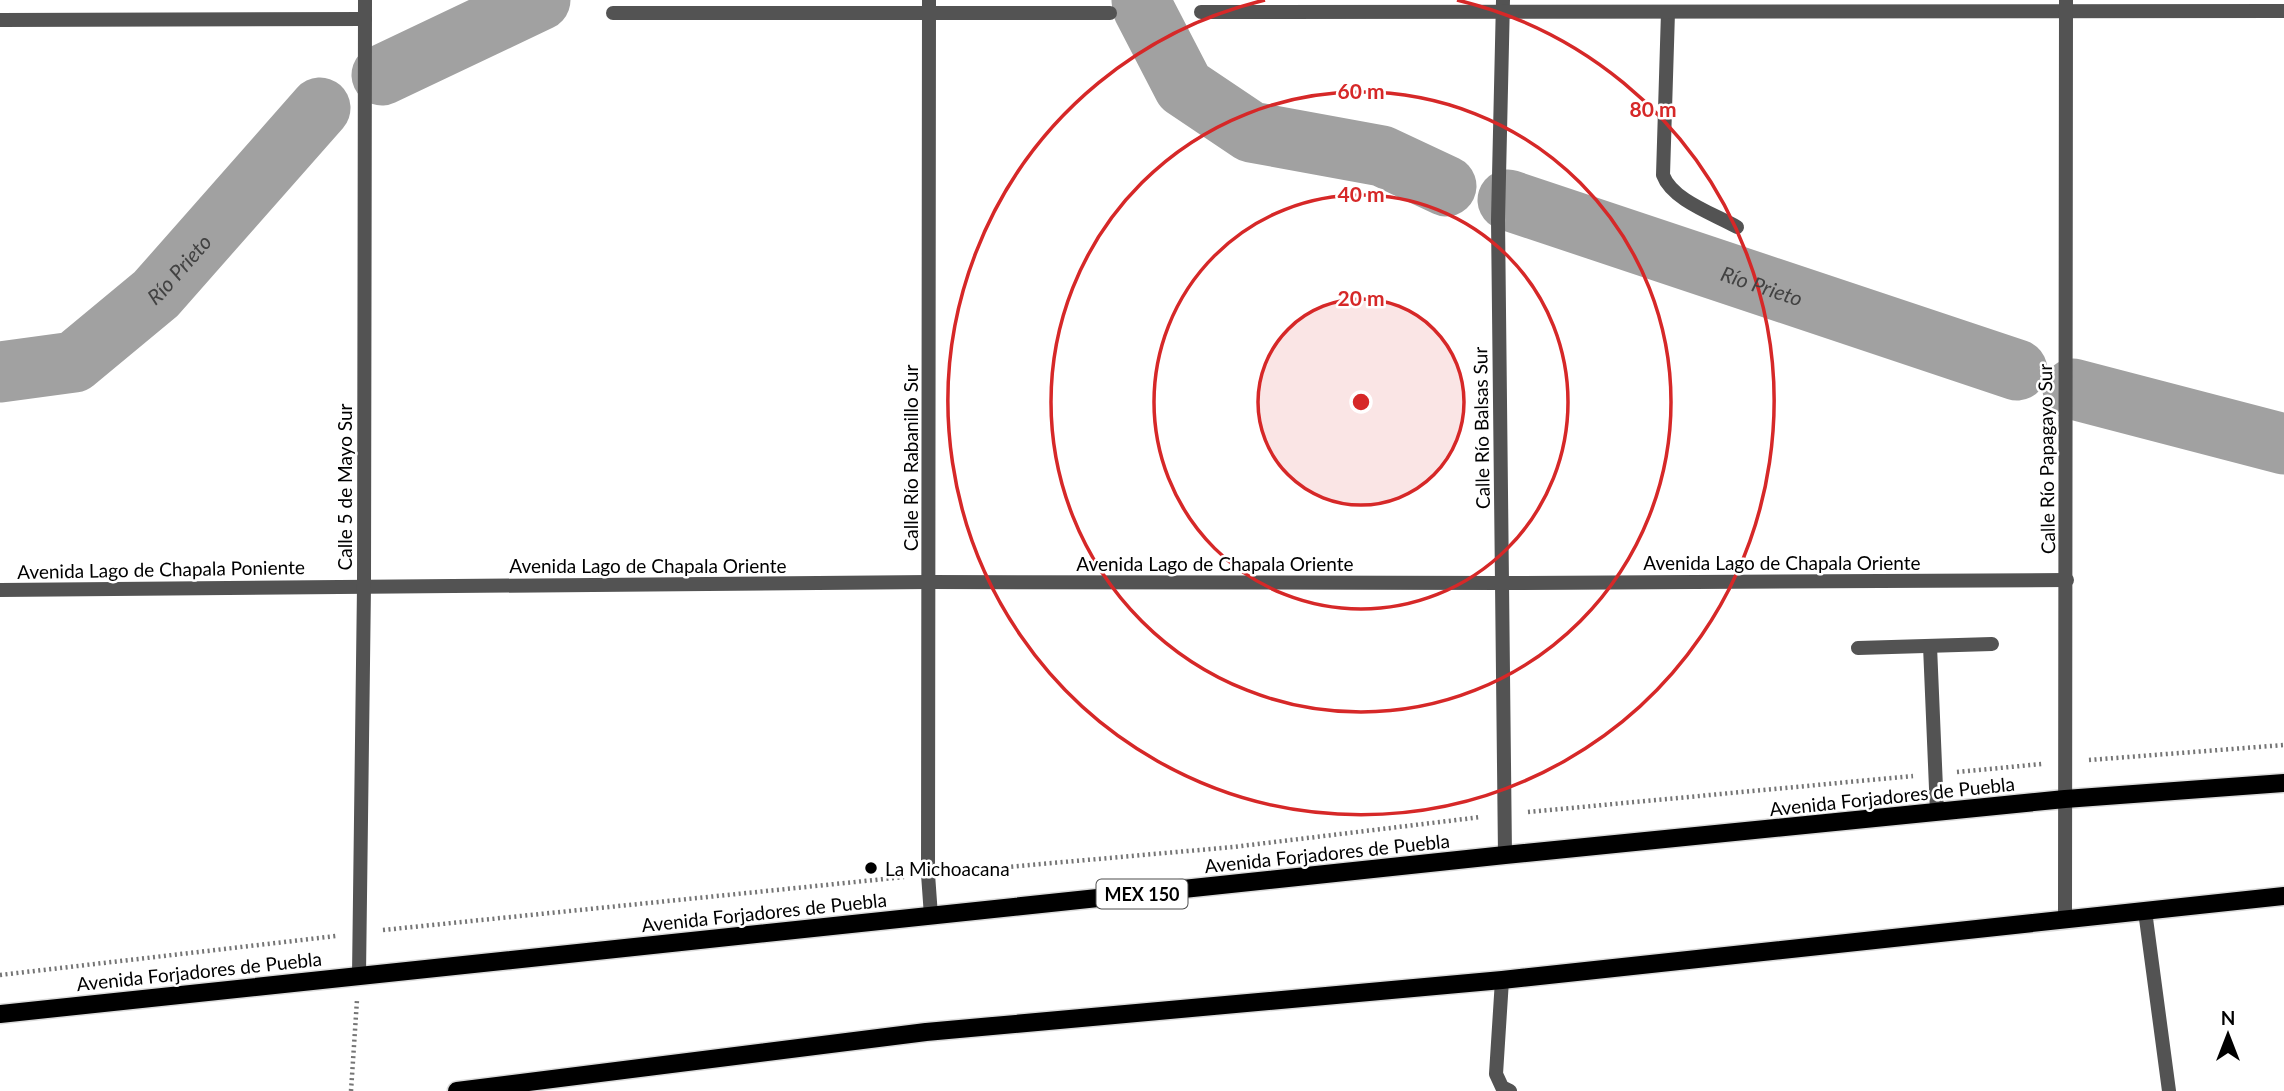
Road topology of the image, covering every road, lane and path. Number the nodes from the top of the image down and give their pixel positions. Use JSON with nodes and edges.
{"nodes":[{"id":1,"x":365,"y":0,"type":"edge"},
{"id":2,"x":1503,"y":6,"type":"edge"},
{"id":3,"x":2066,"y":6,"type":"edge"},
{"id":4,"x":928,"y":7,"type":"edge"},
{"id":5,"x":2284,"y":11,"type":"edge"},
{"id":6,"x":1200,"y":12,"type":"dead end"},
{"id":7,"x":1668,"y":12,"type":"junction"},
{"id":8,"x":613,"y":13,"type":"dead end"},
{"id":9,"x":1110,"y":13,"type":"dead end"},
{"id":10,"x":365,"y":19,"type":"junction"},
{"id":11,"x":0,"y":20,"type":"edge"},
{"id":12,"x":1737,"y":227,"type":"dead end"},
{"id":13,"x":2067,"y":580,"type":"junction"},
{"id":14,"x":929,"y":582,"type":"junction"},
{"id":15,"x":1503,"y":583,"type":"junction"},
{"id":16,"x":364,"y":586,"type":"junction"},
{"id":17,"x":0,"y":590,"type":"edge"},
{"id":18,"x":1992,"y":644,"type":"dead end"},
{"id":19,"x":1930,"y":646,"type":"junction"},
{"id":20,"x":1858,"y":648,"type":"dead end"},
{"id":21,"x":2284,"y":745,"type":"edge"},
{"id":22,"x":2066,"y":762,"type":"junction"},
{"id":23,"x":1934,"y":774,"type":"junction"},
{"id":24,"x":2284,"y":783,"type":"edge"},
{"id":25,"x":2065,"y":799,"type":"junction"},
{"id":26,"x":1937,"y":812,"type":"junction"},
{"id":27,"x":1506,"y":814,"type":"junction"},
{"id":28,"x":1505,"y":855,"type":"junction"},
{"id":29,"x":928,"y":874,"type":"junction"},
{"id":30,"x":2284,"y":896,"type":"edge"},
{"id":31,"x":2145,"y":911,"type":"junction"},
{"id":32,"x":931,"y":916,"type":"junction"},
{"id":33,"x":2066,"y":918,"type":"junction"},
{"id":34,"x":359,"y":933,"type":"junction"},
{"id":35,"x":0,"y":975,"type":"edge"},
{"id":36,"x":359,"y":975,"type":"junction"},
{"id":37,"x":1502,"y":980,"type":"junction"},
{"id":38,"x":0,"y":1014,"type":"edge"},
{"id":39,"x":487,"y":1089,"type":"edge"},
{"id":40,"x":351,"y":1091,"type":"edge"},
{"id":41,"x":457,"y":1091,"type":"edge"},
{"id":42,"x":1510,"y":1091,"type":"edge"},
{"id":43,"x":2169,"y":1091,"type":"edge"}],
"edges":[{"from":1,"to":10,"type":"street","name":"Calle 5 de Mayo Sur"},
{"from":2,"to":6,"type":"street"},
{"from":2,"to":7,"type":"street"},
{"from":2,"to":15,"type":"street","name":"Calle Río Balsas Sur"},
{"from":3,"to":5,"type":"street"},
{"from":3,"to":7,"type":"street"},
{"from":3,"to":13,"type":"street","name":"Calle Río Papagayo Sur"},
{"from":4,"to":8,"type":"street"},
{"from":4,"to":9,"type":"street"},
{"from":4,"to":14,"type":"street","name":"Calle Río Rabanillo Sur"},
{"from":7,"to":12,"type":"street"},
{"from":10,"to":11,"type":"street"},
{"from":10,"to":16,"type":"street","name":"Calle 5 de Mayo Sur"},
{"from":13,"to":15,"type":"street","name":"Avenida Lago de Chapala Oriente"},
{"from":13,"to":22,"type":"street","name":"Calle Río Papagayo Sur"},
{"from":14,"to":15,"type":"street","name":"Avenida Lago de Chapala Oriente"},
{"from":14,"to":16,"type":"street","name":"Avenida Lago de Chapala Oriente"},
{"from":14,"to":29,"type":"street","name":"Calle Río Rabanillo Sur"},
{"from":15,"to":27,"type":"street","name":"Calle Río Balsas Sur"},
{"from":16,"to":17,"type":"street","name":"Avenida Lago de Chapala Poniente"},
{"from":16,"to":34,"type":"street","name":"Calle 5 de Mayo Sur"},
{"from":18,"to":19,"type":"street"},
{"from":19,"to":20,"type":"street"},
{"from":19,"to":23,"type":"street"},
{"from":21,"to":22,"type":"path"},
{"from":22,"to":23,"type":"path"},
{"from":22,"to":25,"type":"street","name":"Calle Río Papagayo Sur"},
{"from":23,"to":26,"type":"street"},
{"from":23,"to":27,"type":"path"},
{"from":24,"to":25,"type":"main road","name":"Avenida Forjadores de Puebla","number":"MEX 150"},
{"from":25,"to":26,"type":"main road","name":"Avenida Forjadores de Puebla","number":"MEX 150"},
{"from":25,"to":33,"type":"street","name":"Calle Río Papagayo Sur"},
{"from":26,"to":28,"type":"main road","name":"Avenida Forjadores de Puebla","number":"MEX 150"},
{"from":27,"to":28,"type":"street","name":"Calle Río Balsas Sur"},
{"from":27,"to":29,"type":"path"},
{"from":28,"to":32,"type":"main road","name":"Avenida Forjadores de Puebla","number":"MEX 150"},
{"from":29,"to":32,"type":"street","name":"Calle Río Rabanillo Sur"},
{"from":29,"to":34,"type":"path"},
{"from":30,"to":31,"type":"main road"},
{"from":31,"to":33,"type":"main road"},
{"from":31,"to":43,"type":"street"},
{"from":32,"to":36,"type":"main road","name":"Avenida Forjadores de Puebla","number":"MEX 150"},
{"from":33,"to":37,"type":"main road"},
{"from":34,"to":35,"type":"path"},
{"from":34,"to":36,"type":"street","name":"Calle 5 de Mayo Sur"},
{"from":36,"to":38,"type":"main road","name":"Avenida Forjadores de Puebla","number":"MEX 150"},
{"from":36,"to":40,"type":"path"},
{"from":37,"to":39,"type":"main road"},
{"from":37,"to":42,"type":"street"},
{"from":39,"to":41,"type":"main road"}]}
